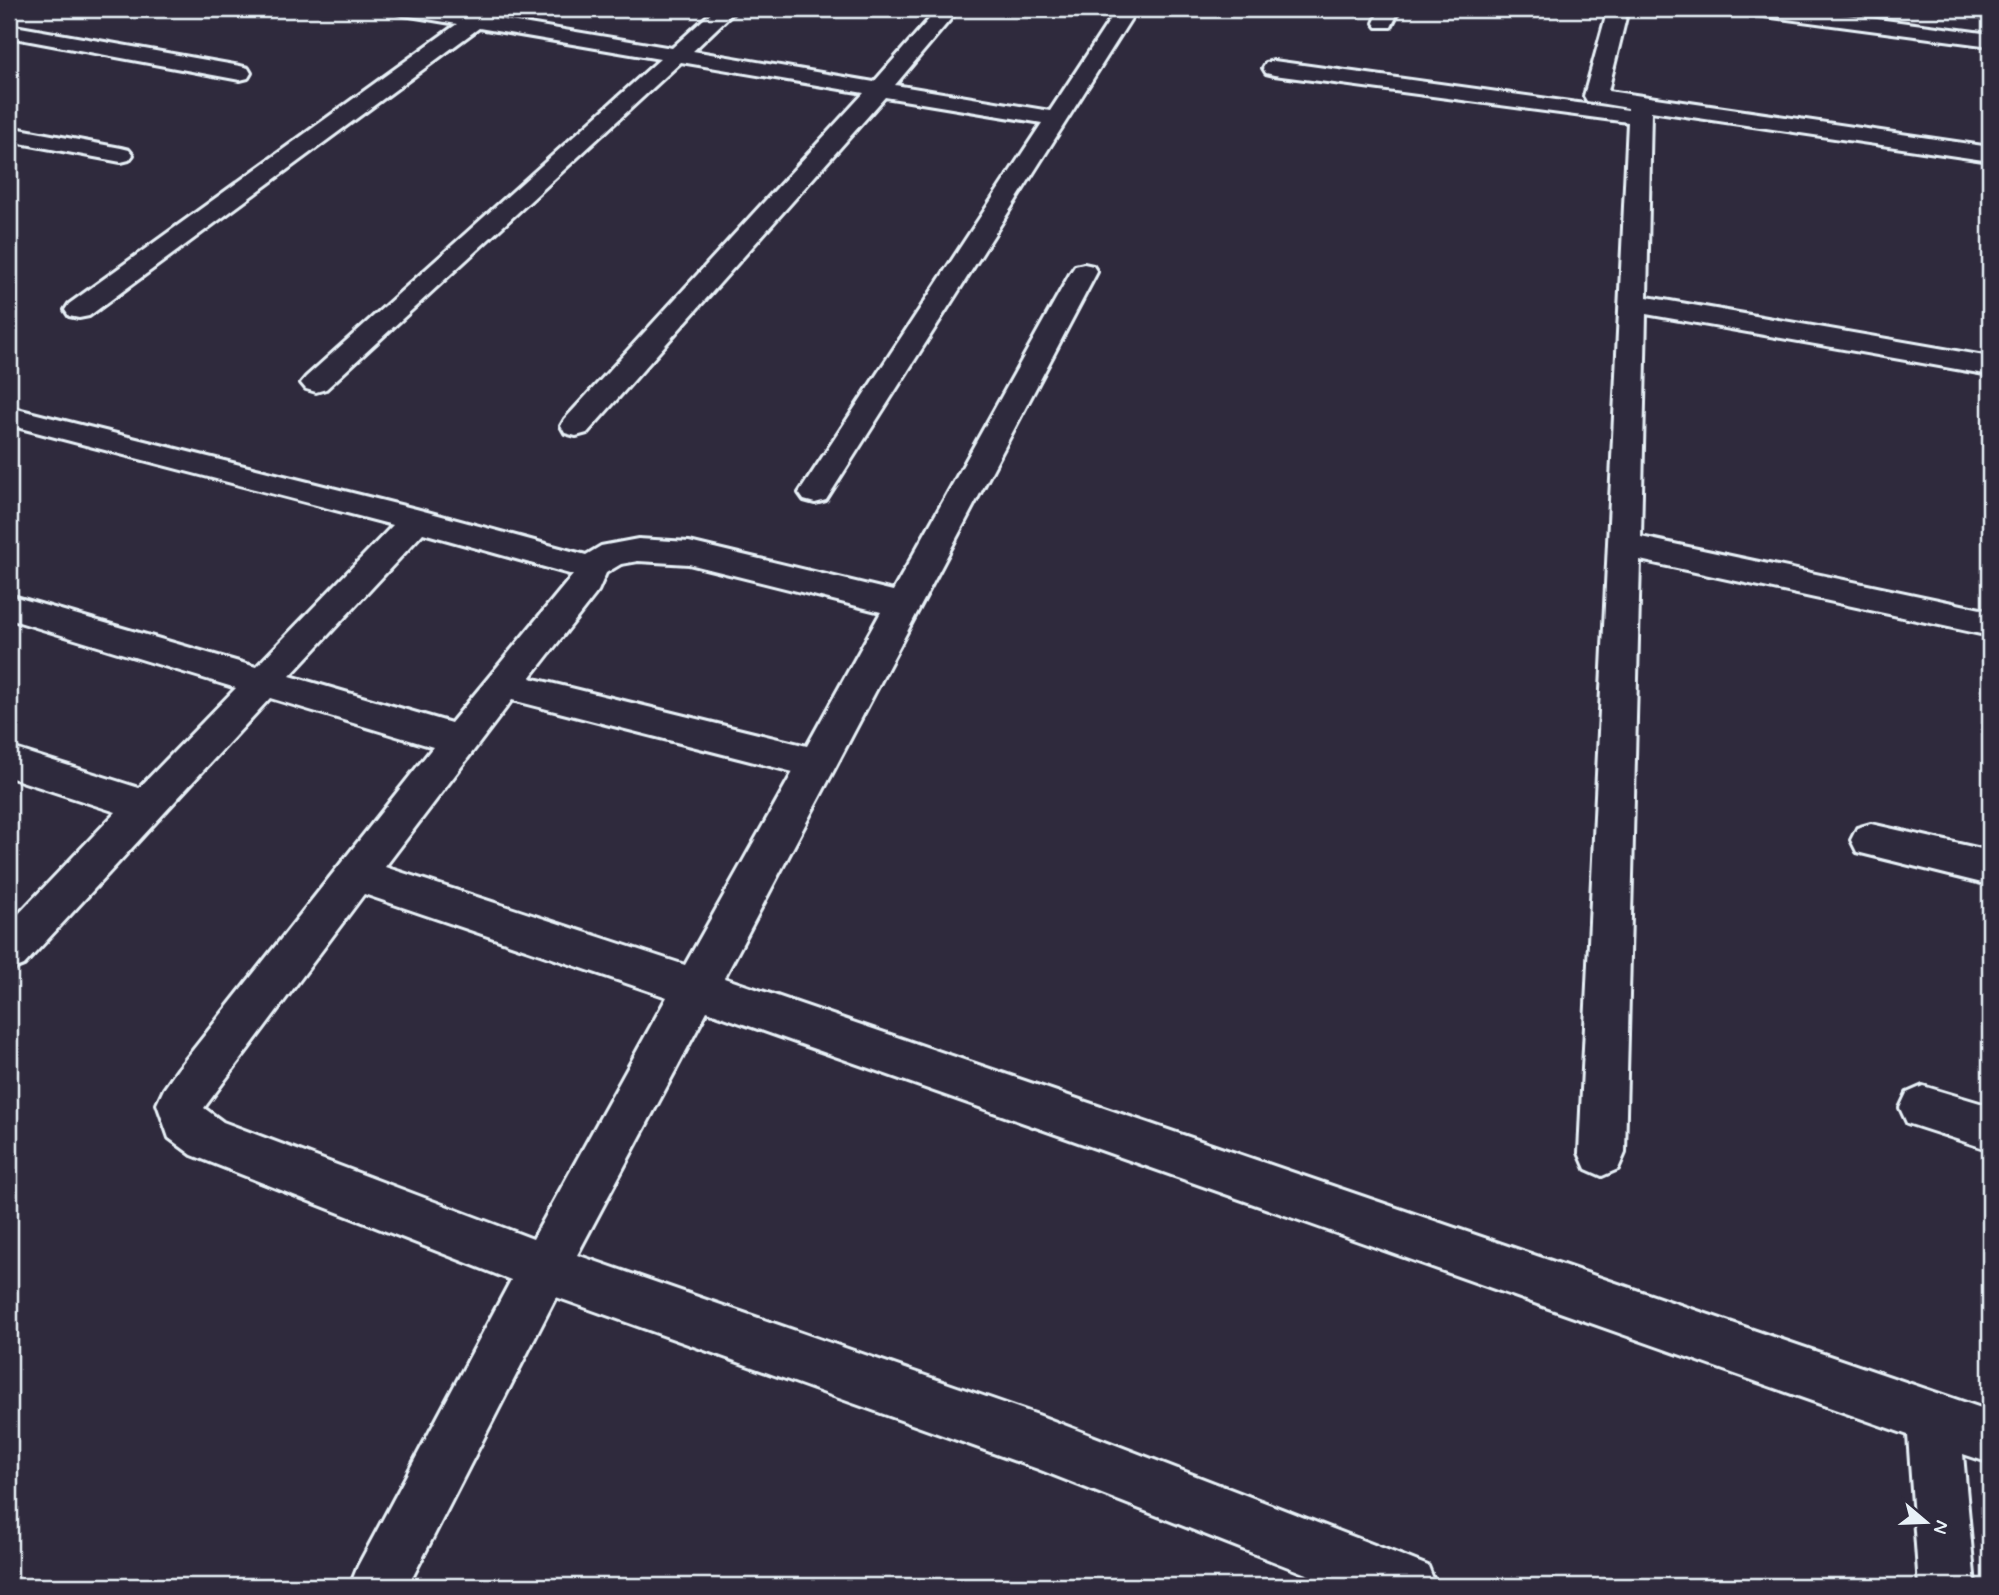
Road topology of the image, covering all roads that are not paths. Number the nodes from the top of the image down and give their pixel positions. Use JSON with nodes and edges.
{"nodes":[{"id":1,"x":404,"y":9,"type":"edge"},
{"id":2,"x":727,"y":9,"type":"edge"},
{"id":3,"x":949,"y":9,"type":"edge"},
{"id":4,"x":1127,"y":9,"type":"edge"},
{"id":5,"x":1618,"y":9,"type":"edge"},
{"id":6,"x":1757,"y":9,"type":"edge"},
{"id":7,"x":482,"y":15,"type":"edge"},
{"id":8,"x":9,"y":32,"type":"edge"},
{"id":9,"x":1990,"y":40,"type":"edge"},
{"id":10,"x":676,"y":54,"type":"junction"},
{"id":11,"x":1274,"y":68,"type":"dead end"},
{"id":12,"x":240,"y":73,"type":"dead end"},
{"id":13,"x":880,"y":89,"type":"junction"},
{"id":14,"x":1639,"y":110,"type":"junction"},
{"id":15,"x":1056,"y":119,"type":"junction"},
{"id":16,"x":9,"y":134,"type":"edge"},
{"id":17,"x":1990,"y":154,"type":"edge"},
{"id":18,"x":121,"y":155,"type":"dead end"},
{"id":19,"x":1084,"y":272,"type":"dead end"},
{"id":20,"x":1633,"y":303,"type":"junction"},
{"id":21,"x":79,"y":310,"type":"dead end"},
{"id":22,"x":1990,"y":366,"type":"edge"},
{"id":23,"x":316,"y":383,"type":"dead end"},
{"id":24,"x":9,"y":416,"type":"edge"},
{"id":25,"x":576,"y":426,"type":"dead end"},
{"id":26,"x":815,"y":492,"type":"dead end"},
{"id":27,"x":416,"y":520,"type":"junction"},
{"id":28,"x":1625,"y":545,"type":"junction"},
{"id":29,"x":587,"y":569,"type":"junction"},
{"id":30,"x":905,"y":606,"type":"junction"},
{"id":31,"x":9,"y":607,"type":"edge"},
{"id":32,"x":1990,"y":624,"type":"edge"},
{"id":33,"x":263,"y":683,"type":"junction"},
{"id":34,"x":504,"y":685,"type":"junction"},
{"id":35,"x":459,"y":740,"type":"junction"},
{"id":36,"x":9,"y":762,"type":"edge"},
{"id":37,"x":820,"y":764,"type":"junction"},
{"id":38,"x":147,"y":806,"type":"junction"},
{"id":39,"x":1871,"y":840,"type":"dead end"},
{"id":40,"x":1990,"y":869,"type":"edge"},
{"id":41,"x":355,"y":874,"type":"junction"},
{"id":42,"x":9,"y":952,"type":"edge"},
{"id":43,"x":696,"y":988,"type":"junction"},
{"id":44,"x":1923,"y":1108,"type":"dead end"},
{"id":45,"x":1990,"y":1128,"type":"edge"},
{"id":46,"x":1602,"y":1153,"type":"dead end"},
{"id":47,"x":544,"y":1268,"type":"junction"},
{"id":48,"x":1933,"y":1417,"type":"junction"},
{"id":49,"x":1990,"y":1437,"type":"edge"},
{"id":50,"x":378,"y":1586,"type":"edge"},
{"id":51,"x":1408,"y":1586,"type":"edge"},
{"id":52,"x":1947,"y":1586,"type":"edge"}],
"edges":[{"from":1,"to":7,"type":"street"},
{"from":2,"to":10,"type":"street"},
{"from":3,"to":13,"type":"street"},
{"from":4,"to":15,"type":"street"},
{"from":5,"to":14,"type":"street"},
{"from":6,"to":9,"type":"street"},
{"from":7,"to":10,"type":"street"},
{"from":7,"to":21,"type":"street"},
{"from":8,"to":12,"type":"street"},
{"from":10,"to":13,"type":"street"},
{"from":10,"to":23,"type":"street"},
{"from":11,"to":14,"type":"street"},
{"from":13,"to":15,"type":"street"},
{"from":13,"to":25,"type":"street"},
{"from":14,"to":17,"type":"street"},
{"from":14,"to":20,"type":"street"},
{"from":15,"to":26,"type":"street"},
{"from":16,"to":18,"type":"street"},
{"from":19,"to":30,"type":"street"},
{"from":20,"to":22,"type":"street"},
{"from":20,"to":28,"type":"street"},
{"from":24,"to":27,"type":"street"},
{"from":27,"to":29,"type":"street"},
{"from":27,"to":33,"type":"street"},
{"from":28,"to":32,"type":"street"},
{"from":28,"to":46,"type":"street"},
{"from":29,"to":30,"type":"street"},
{"from":29,"to":34,"type":"street"},
{"from":30,"to":37,"type":"street"},
{"from":31,"to":33,"type":"street"},
{"from":33,"to":35,"type":"street"},
{"from":33,"to":38,"type":"street"},
{"from":34,"to":35,"type":"street"},
{"from":34,"to":37,"type":"street"},
{"from":35,"to":41,"type":"street"},
{"from":36,"to":38,"type":"street"},
{"from":37,"to":43,"type":"street"},
{"from":38,"to":42,"type":"street"},
{"from":39,"to":40,"type":"street"},
{"from":41,"to":43,"type":"street"},
{"from":41,"to":47,"type":"street"},
{"from":43,"to":47,"type":"street"},
{"from":43,"to":48,"type":"street"},
{"from":44,"to":45,"type":"street"},
{"from":47,"to":50,"type":"street"},
{"from":47,"to":51,"type":"street"},
{"from":48,"to":49,"type":"street"},
{"from":48,"to":52,"type":"street"}]}
